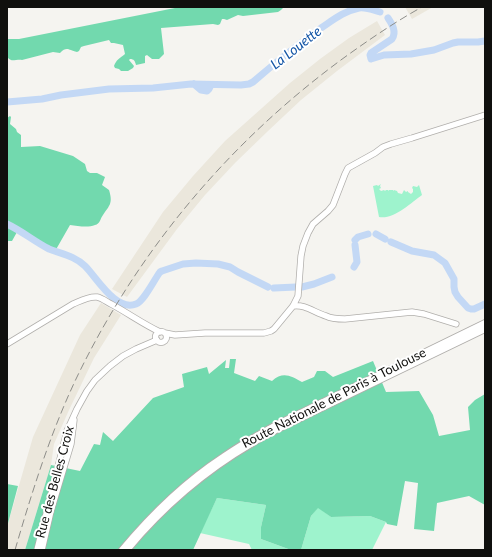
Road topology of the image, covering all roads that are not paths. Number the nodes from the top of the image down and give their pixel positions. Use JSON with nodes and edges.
{"nodes":[{"id":1,"x":485,"y":115,"type":"edge"},
{"id":2,"x":293,"y":306,"type":"junction"},
{"id":3,"x":485,"y":323,"type":"edge"},
{"id":4,"x":456,"y":324,"type":"dead end"},
{"id":5,"x":485,"y":329,"type":"edge"},
{"id":6,"x":161,"y":336,"type":"junction"},
{"id":7,"x":7,"y":344,"type":"edge"},
{"id":8,"x":70,"y":431,"type":"junction"},
{"id":9,"x":37,"y":550,"type":"edge"},
{"id":10,"x":42,"y":550,"type":"edge"},
{"id":11,"x":122,"y":550,"type":"edge"},
{"id":12,"x":127,"y":550,"type":"edge"}],
"edges":[{"from":1,"to":2,"type":"main road"},
{"from":2,"to":4,"type":"main road"},
{"from":2,"to":6,"type":"main road"},
{"from":3,"to":11,"type":"main road","name":"Route Nationale de Paris à Toulouse"},
{"from":5,"to":12,"type":"main road","name":"Route Nationale de Paris à Toulouse"},
{"from":6,"to":7,"type":"main road"},
{"from":6,"to":8,"type":"main road","name":"Rue des Belles Croix"},
{"from":8,"to":9,"type":"main road","name":"Rue des Belles Croix"},
{"from":8,"to":10,"type":"main road","name":"Rue des Belles Croix"}]}
